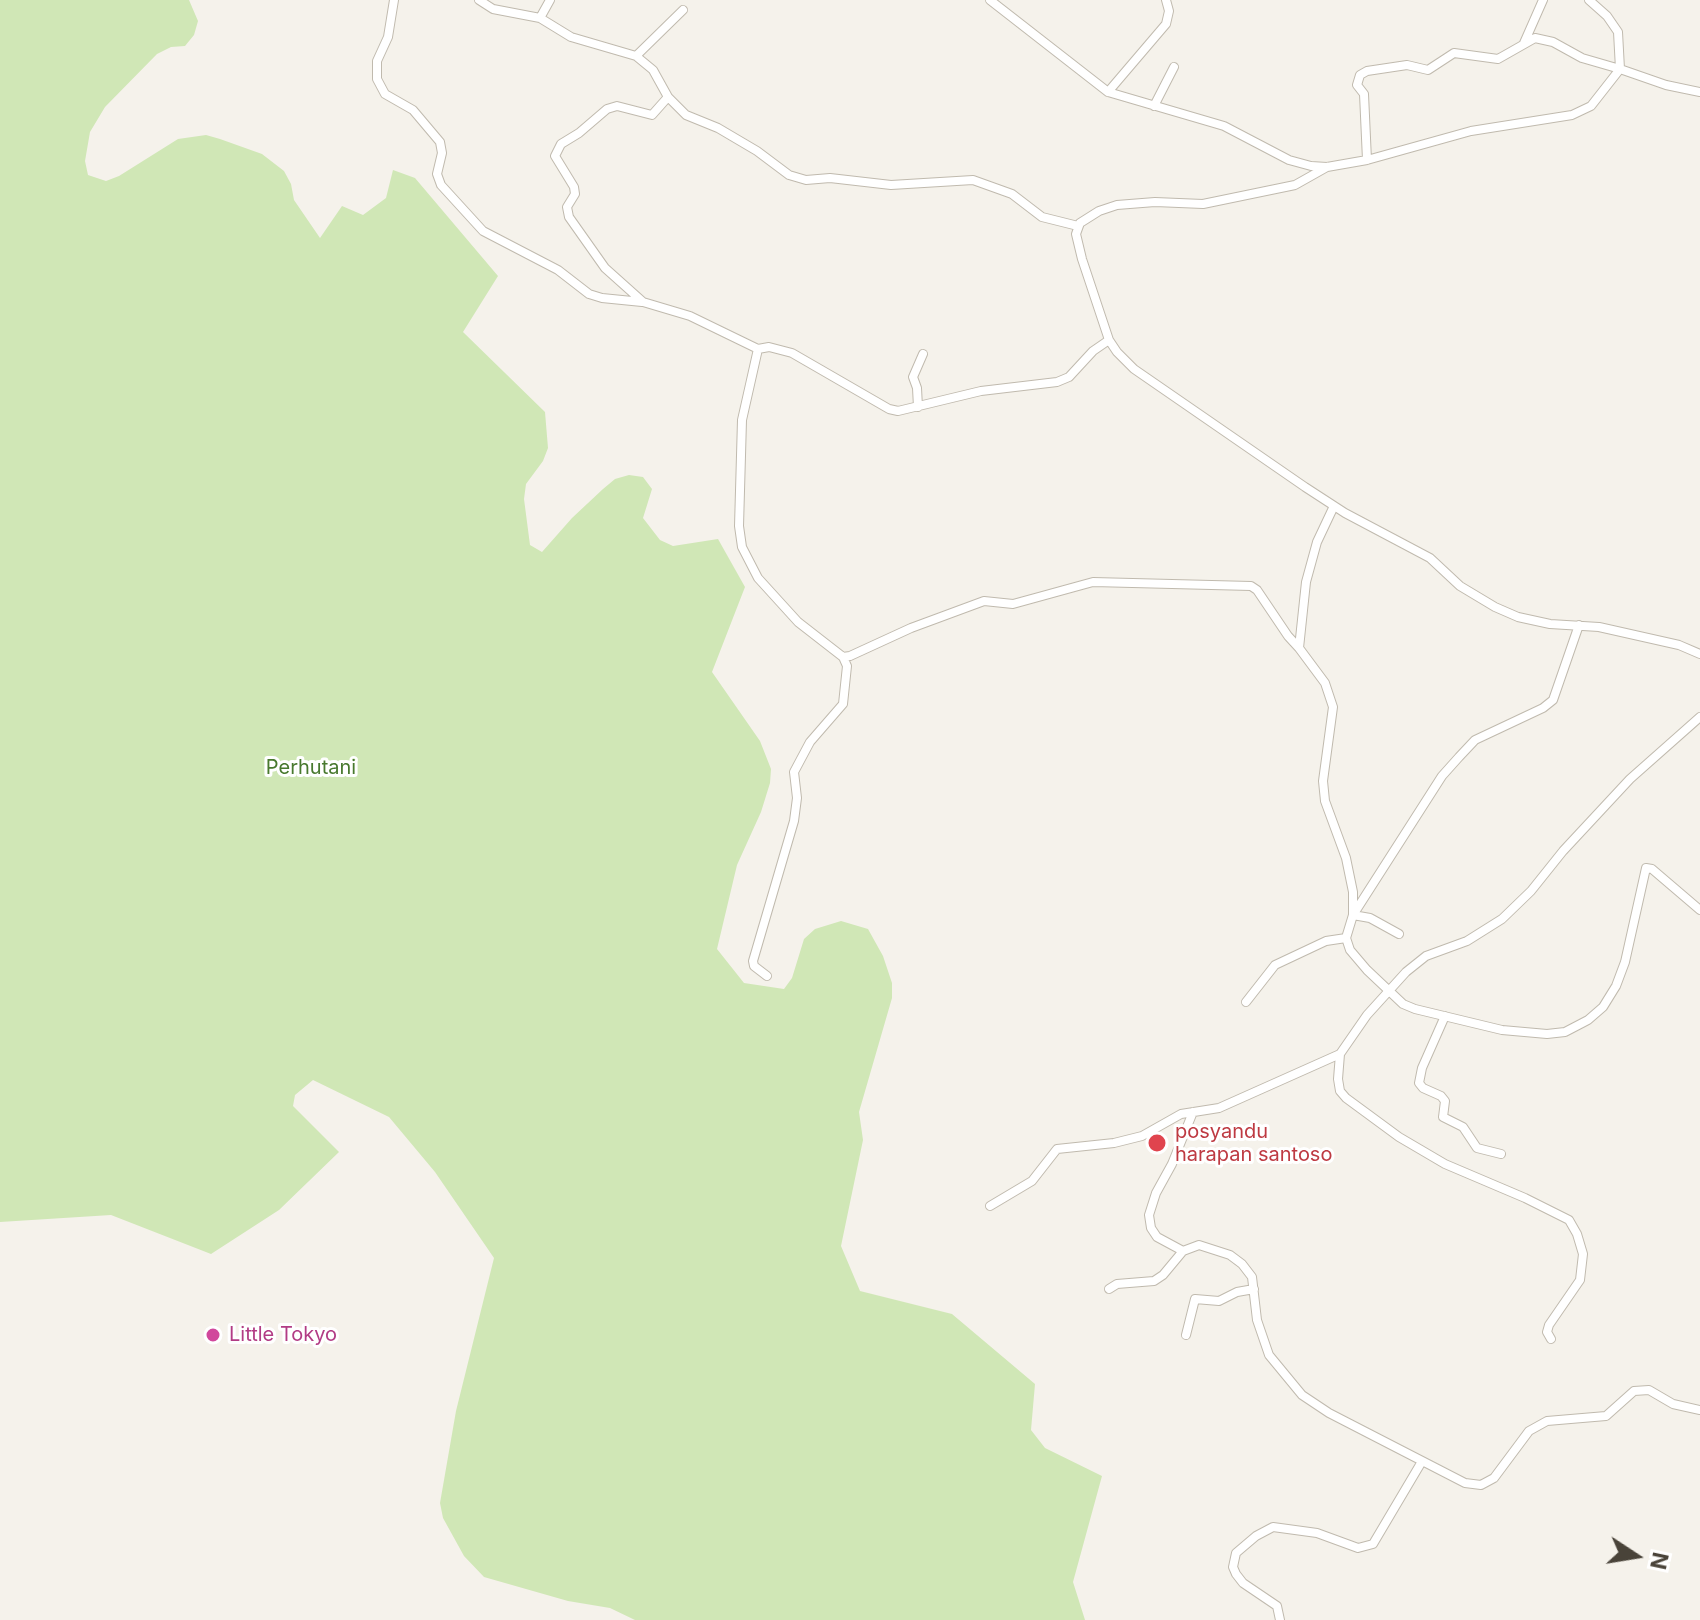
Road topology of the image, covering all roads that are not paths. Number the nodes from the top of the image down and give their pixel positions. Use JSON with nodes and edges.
{"nodes":[{"id":1,"x":394,"y":0,"type":"edge"},
{"id":2,"x":479,"y":0,"type":"edge"},
{"id":3,"x":550,"y":0,"type":"edge"},
{"id":4,"x":990,"y":0,"type":"edge"},
{"id":5,"x":1166,"y":0,"type":"edge"},
{"id":6,"x":1543,"y":0,"type":"edge"},
{"id":7,"x":1589,"y":0,"type":"edge"},
{"id":8,"x":999,"y":3,"type":"edge"},
{"id":9,"x":683,"y":10,"type":"dead end"},
{"id":10,"x":540,"y":18,"type":"junction"},
{"id":11,"x":1524,"y":43,"type":"junction"},
{"id":12,"x":636,"y":56,"type":"junction"},
{"id":13,"x":1174,"y":67,"type":"dead end"},
{"id":14,"x":1620,"y":69,"type":"junction"},
{"id":15,"x":1108,"y":92,"type":"junction"},
{"id":16,"x":1700,"y":92,"type":"edge"},
{"id":17,"x":668,"y":97,"type":"junction"},
{"id":18,"x":1154,"y":106,"type":"junction"},
{"id":19,"x":1367,"y":160,"type":"junction"},
{"id":20,"x":1327,"y":167,"type":"junction"},
{"id":21,"x":1078,"y":226,"type":"junction"},
{"id":22,"x":643,"y":302,"type":"junction"},
{"id":23,"x":1109,"y":340,"type":"junction"},
{"id":24,"x":758,"y":349,"type":"junction"},
{"id":25,"x":923,"y":354,"type":"dead end"},
{"id":26,"x":918,"y":407,"type":"junction"},
{"id":27,"x":1334,"y":506,"type":"junction"},
{"id":28,"x":1579,"y":625,"type":"junction"},
{"id":29,"x":1299,"y":648,"type":"junction"},
{"id":30,"x":1700,"y":654,"type":"edge"},
{"id":31,"x":843,"y":657,"type":"junction"},
{"id":32,"x":1700,"y":717,"type":"edge"},
{"id":33,"x":1700,"y":910,"type":"edge"},
{"id":34,"x":1353,"y":915,"type":"junction"},
{"id":35,"x":1399,"y":934,"type":"dead end"},
{"id":36,"x":1346,"y":938,"type":"junction"},
{"id":37,"x":767,"y":976,"type":"dead end"},
{"id":38,"x":1388,"y":991,"type":"junction"},
{"id":39,"x":1246,"y":1002,"type":"dead end"},
{"id":40,"x":1445,"y":1016,"type":"junction"},
{"id":41,"x":1340,"y":1054,"type":"junction"},
{"id":42,"x":1193,"y":1112,"type":"junction"},
{"id":43,"x":1501,"y":1154,"type":"dead end"},
{"id":44,"x":990,"y":1206,"type":"dead end"},
{"id":45,"x":1183,"y":1251,"type":"junction"},
{"id":46,"x":1109,"y":1289,"type":"dead end"},
{"id":47,"x":1254,"y":1289,"type":"junction"},
{"id":48,"x":1186,"y":1335,"type":"dead end"},
{"id":49,"x":1551,"y":1339,"type":"dead end"},
{"id":50,"x":1700,"y":1410,"type":"edge"},
{"id":51,"x":1421,"y":1463,"type":"junction"},
{"id":52,"x":1280,"y":1620,"type":"edge"}],
"edges":[{"from":1,"to":22,"type":"street"},
{"from":2,"to":10,"type":"street"},
{"from":3,"to":10,"type":"street"},
{"from":4,"to":8,"type":"street"},
{"from":5,"to":15,"type":"street"},
{"from":6,"to":11,"type":"street"},
{"from":7,"to":14,"type":"street"},
{"from":8,"to":15,"type":"street"},
{"from":9,"to":12,"type":"street"},
{"from":10,"to":12,"type":"street"},
{"from":11,"to":14,"type":"street"},
{"from":11,"to":19,"type":"street"},
{"from":12,"to":17,"type":"street"},
{"from":13,"to":18,"type":"street"},
{"from":14,"to":16,"type":"street"},
{"from":14,"to":19,"type":"street"},
{"from":15,"to":18,"type":"street"},
{"from":17,"to":21,"type":"street"},
{"from":17,"to":22,"type":"street"},
{"from":18,"to":20,"type":"street"},
{"from":19,"to":20,"type":"street"},
{"from":20,"to":21,"type":"street"},
{"from":21,"to":23,"type":"street"},
{"from":22,"to":24,"type":"street"},
{"from":23,"to":26,"type":"street"},
{"from":23,"to":27,"type":"street"},
{"from":24,"to":26,"type":"street"},
{"from":24,"to":31,"type":"street"},
{"from":25,"to":26,"type":"street"},
{"from":27,"to":28,"type":"street"},
{"from":27,"to":29,"type":"street"},
{"from":28,"to":30,"type":"street"},
{"from":28,"to":34,"type":"street"},
{"from":29,"to":31,"type":"street"},
{"from":29,"to":34,"type":"street"},
{"from":31,"to":37,"type":"street"},
{"from":32,"to":38,"type":"street"},
{"from":33,"to":40,"type":"street"},
{"from":34,"to":35,"type":"street"},
{"from":34,"to":36,"type":"street"},
{"from":36,"to":38,"type":"street"},
{"from":36,"to":39,"type":"street"},
{"from":38,"to":40,"type":"street"},
{"from":38,"to":41,"type":"street"},
{"from":40,"to":43,"type":"street"},
{"from":41,"to":42,"type":"street"},
{"from":41,"to":49,"type":"street"},
{"from":42,"to":44,"type":"street"},
{"from":42,"to":45,"type":"street"},
{"from":45,"to":46,"type":"street"},
{"from":45,"to":47,"type":"street"},
{"from":47,"to":48,"type":"street"},
{"from":47,"to":51,"type":"street"},
{"from":50,"to":51,"type":"street"},
{"from":51,"to":52,"type":"street"}]}
